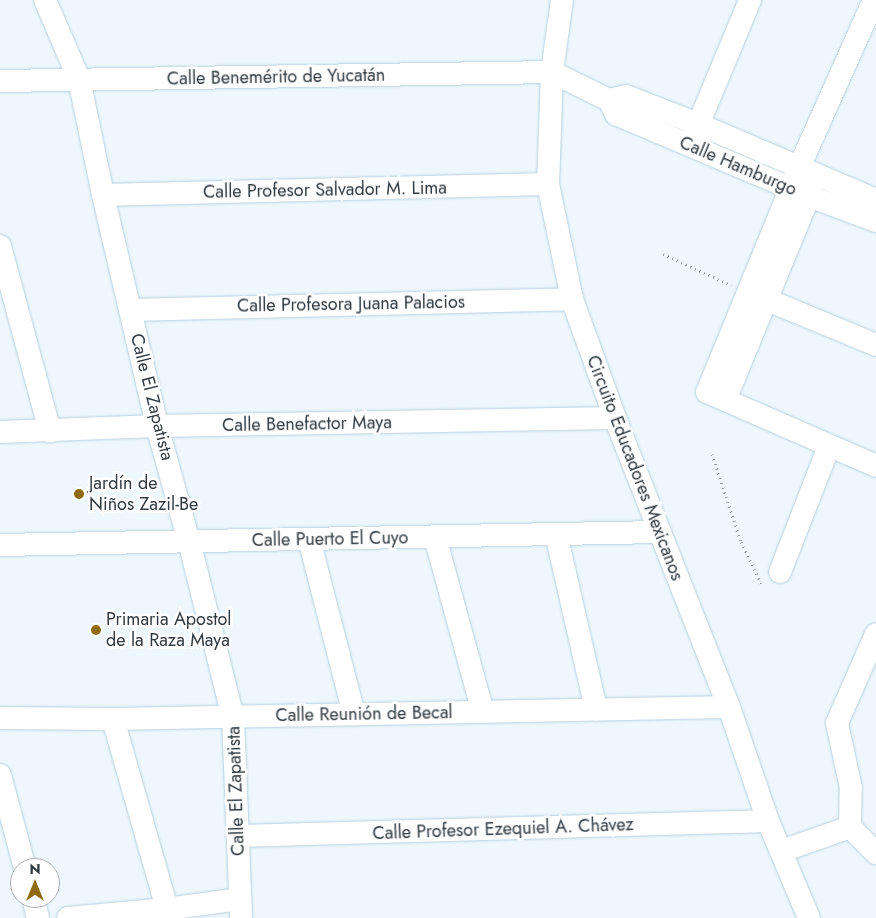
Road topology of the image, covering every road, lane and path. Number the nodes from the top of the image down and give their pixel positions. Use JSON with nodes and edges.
{"nodes":[{"id":1,"x":45,"y":0,"type":"edge"},
{"id":2,"x":562,"y":0,"type":"edge"},
{"id":3,"x":750,"y":0,"type":"edge"},
{"id":4,"x":874,"y":0,"type":"edge"},
{"id":5,"x":552,"y":72,"type":"junction"},
{"id":6,"x":79,"y":80,"type":"junction"},
{"id":7,"x":0,"y":81,"type":"edge"},
{"id":8,"x":609,"y":100,"type":"junction"},
{"id":9,"x":698,"y":124,"type":"junction"},
{"id":10,"x":690,"y":145,"type":"junction"},
{"id":11,"x":802,"y":181,"type":"junction"},
{"id":12,"x":548,"y":184,"type":"junction"},
{"id":13,"x":103,"y":195,"type":"junction"},
{"id":14,"x":876,"y":200,"type":"edge"},
{"id":15,"x":876,"y":221,"type":"edge"},
{"id":16,"x":0,"y":246,"type":"edge"},
{"id":17,"x":663,"y":254,"type":"dead end"},
{"id":18,"x":756,"y":296,"type":"junction"},
{"id":19,"x":572,"y":299,"type":"junction"},
{"id":20,"x":131,"y":310,"type":"junction"},
{"id":21,"x":876,"y":345,"type":"edge"},
{"id":22,"x":614,"y":418,"type":"junction"},
{"id":23,"x":157,"y":426,"type":"junction"},
{"id":24,"x":50,"y":431,"type":"junction"},
{"id":25,"x":0,"y":432,"type":"edge"},
{"id":26,"x":829,"y":446,"type":"junction"},
{"id":27,"x":712,"y":454,"type":"dead end"},
{"id":28,"x":876,"y":466,"type":"edge"},
{"id":29,"x":660,"y":532,"type":"junction"},
{"id":30,"x":556,"y":534,"type":"junction"},
{"id":31,"x":435,"y":537,"type":"junction"},
{"id":32,"x":309,"y":539,"type":"junction"},
{"id":33,"x":189,"y":541,"type":"junction"},
{"id":34,"x":0,"y":545,"type":"edge"},
{"id":35,"x":780,"y":572,"type":"joint"},
{"id":36,"x":876,"y":634,"type":"edge"},
{"id":37,"x":729,"y":707,"type":"junction"},
{"id":38,"x":596,"y":709,"type":"junction"},
{"id":39,"x":482,"y":712,"type":"junction"},
{"id":40,"x":354,"y":714,"type":"junction"},
{"id":41,"x":233,"y":717,"type":"junction"},
{"id":42,"x":0,"y":718,"type":"edge"},
{"id":43,"x":113,"y":719,"type":"junction"},
{"id":44,"x":0,"y":775,"type":"edge"},
{"id":45,"x":768,"y":821,"type":"junction"},
{"id":46,"x":850,"y":827,"type":"junction"},
{"id":47,"x":239,"y":836,"type":"junction"},
{"id":48,"x":782,"y":851,"type":"junction"},
{"id":49,"x":876,"y":853,"type":"edge"},
{"id":50,"x":22,"y":858,"type":"edge"},
{"id":51,"x":167,"y":909,"type":"junction"},
{"id":52,"x":241,"y":909,"type":"edge"},
{"id":53,"x":118,"y":915,"type":"edge"},
{"id":54,"x":68,"y":918,"type":"edge"},
{"id":55,"x":809,"y":918,"type":"edge"}],
"edges":[{"from":1,"to":6,"type":"street","name":"Calle El Zapatista"},
{"from":2,"to":5,"type":"street","name":"Circuito Educadores Mexicanos"},
{"from":3,"to":9,"type":"street"},
{"from":4,"to":11,"type":"street"},
{"from":5,"to":6,"type":"street","name":"Calle Benemérito de Yucatán"},
{"from":5,"to":8,"type":"street","name":"Calle Hamburgo"},
{"from":5,"to":12,"type":"street","name":"Circuito Educadores Mexicanos"},
{"from":6,"to":7,"type":"street","name":"Calle Benemérito de Yucatán"},
{"from":6,"to":13,"type":"street","name":"Calle El Zapatista"},
{"from":8,"to":9,"type":"street","name":"Calle Hamburgo"},
{"from":8,"to":10,"type":"street","name":"Calle Hamburgo"},
{"from":9,"to":10,"type":"street"},
{"from":9,"to":11,"type":"street","name":"Calle Hamburgo"},
{"from":10,"to":11,"type":"street","name":"Calle Hamburgo"},
{"from":11,"to":14,"type":"street","name":"Calle Hamburgo"},
{"from":11,"to":15,"type":"street","name":"Calle Hamburgo"},
{"from":11,"to":18,"type":"street"},
{"from":12,"to":13,"type":"street","name":"Calle Profesor Salvador M. Lima"},
{"from":12,"to":19,"type":"street","name":"Circuito Educadores Mexicanos"},
{"from":13,"to":20,"type":"street","name":"Calle El Zapatista"},
{"from":16,"to":24,"type":"street"},
{"from":17,"to":18,"type":"path"},
{"from":18,"to":21,"type":"street"},
{"from":18,"to":26,"type":"street"},
{"from":19,"to":20,"type":"street","name":"Calle Profesora Juana Palacios"},
{"from":19,"to":22,"type":"street","name":"Circuito Educadores Mexicanos"},
{"from":20,"to":23,"type":"street","name":"Calle El Zapatista"},
{"from":22,"to":23,"type":"street","name":"Calle Benefactor Maya"},
{"from":22,"to":29,"type":"street","name":"Circuito Educadores Mexicanos"},
{"from":23,"to":24,"type":"street","name":"Calle Benefactor Maya"},
{"from":23,"to":33,"type":"street","name":"Calle El Zapatista"},
{"from":24,"to":25,"type":"street","name":"Calle Benefactor Maya"},
{"from":26,"to":28,"type":"street"},
{"from":26,"to":35,"type":"street"},
{"from":27,"to":35,"type":"path"},
{"from":29,"to":30,"type":"street","name":"Calle Puerto El Cuyo"},
{"from":29,"to":37,"type":"street","name":"Circuito Educadores Mexicanos"},
{"from":30,"to":31,"type":"street","name":"Calle Puerto El Cuyo"},
{"from":30,"to":38,"type":"street"},
{"from":31,"to":32,"type":"street","name":"Calle Puerto El Cuyo"},
{"from":31,"to":39,"type":"street"},
{"from":32,"to":33,"type":"street","name":"Calle Puerto El Cuyo"},
{"from":32,"to":40,"type":"street"},
{"from":33,"to":34,"type":"street","name":"Calle Puerto El Cuyo"},
{"from":33,"to":41,"type":"street","name":"Calle El Zapatista"},
{"from":36,"to":46,"type":"street"},
{"from":37,"to":38,"type":"street","name":"Calle Reunión de Becal"},
{"from":37,"to":45,"type":"street","name":"Circuito Educadores Mexicanos"},
{"from":38,"to":39,"type":"street","name":"Calle Reunión de Becal"},
{"from":39,"to":40,"type":"street","name":"Calle Reunión de Becal"},
{"from":40,"to":41,"type":"street","name":"Calle Reunión de Becal"},
{"from":41,"to":43,"type":"street","name":"Calle Reunión de Becal"},
{"from":41,"to":47,"type":"street","name":"Calle El Zapatista"},
{"from":42,"to":43,"type":"street","name":"Calle Reunión de Becal"},
{"from":43,"to":51,"type":"street"},
{"from":44,"to":50,"type":"street"},
{"from":45,"to":47,"type":"street","name":"Calle Profesor Ezequiel A. Chávez"},
{"from":45,"to":48,"type":"street","name":"Circuito Educadores Mexicanos"},
{"from":46,"to":48,"type":"street"},
{"from":46,"to":49,"type":"street"},
{"from":47,"to":52,"type":"street","name":"Calle El Zapatista"},
{"from":48,"to":55,"type":"street","name":"Circuito Educadores Mexicanos"},
{"from":51,"to":52,"type":"street"},
{"from":51,"to":53,"type":"street"},
{"from":53,"to":54,"type":"street"}]}
